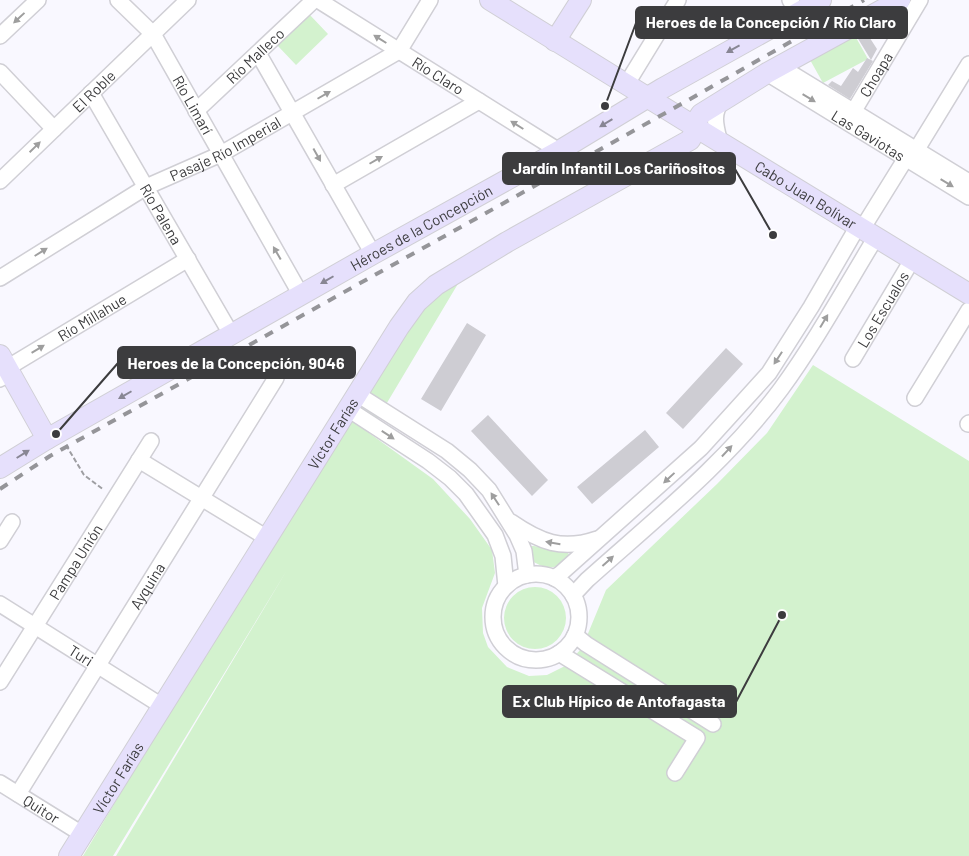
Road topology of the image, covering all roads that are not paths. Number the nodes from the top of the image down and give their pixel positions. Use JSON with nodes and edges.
{"nodes":[{"id":1,"x":38,"y":0,"type":"edge"},
{"id":2,"x":118,"y":0,"type":"edge"},
{"id":3,"x":188,"y":0,"type":"edge"},
{"id":4,"x":316,"y":0,"type":"edge"},
{"id":5,"x":430,"y":0,"type":"edge"},
{"id":6,"x":490,"y":0,"type":"edge"},
{"id":7,"x":581,"y":0,"type":"edge"},
{"id":8,"x":678,"y":0,"type":"edge"},
{"id":9,"x":822,"y":0,"type":"edge"},
{"id":10,"x":900,"y":0,"type":"edge"},
{"id":11,"x":920,"y":0,"type":"edge"},
{"id":12,"x":794,"y":7,"type":"edge"},
{"id":13,"x":152,"y":34,"type":"junction"},
{"id":14,"x":0,"y":36,"type":"edge"},
{"id":15,"x":556,"y":40,"type":"junction"},
{"id":16,"x":399,"y":51,"type":"junction"},
{"id":17,"x":258,"y":53,"type":"junction"},
{"id":18,"x":969,"y":64,"type":"edge"},
{"id":19,"x":773,"y":70,"type":"junction"},
{"id":20,"x":0,"y":72,"type":"edge"},
{"id":21,"x":626,"y":85,"type":"junction"},
{"id":22,"x":91,"y":93,"type":"junction"},
{"id":23,"x":648,"y":98,"type":"junction"},
{"id":24,"x":722,"y":100,"type":"junction"},
{"id":25,"x":479,"y":102,"type":"junction"},
{"id":26,"x":196,"y":111,"type":"junction"},
{"id":27,"x":293,"y":113,"type":"junction"},
{"id":28,"x":851,"y":116,"type":"junction"},
{"id":29,"x":697,"y":124,"type":"junction"},
{"id":30,"x":54,"y":129,"type":"junction"},
{"id":31,"x":720,"y":143,"type":"junction"},
{"id":32,"x":558,"y":151,"type":"junction"},
{"id":33,"x":221,"y":154,"type":"junction"},
{"id":34,"x":912,"y":154,"type":"junction"},
{"id":35,"x":0,"y":181,"type":"edge"},
{"id":36,"x":969,"y":182,"type":"edge"},
{"id":37,"x":334,"y":184,"type":"junction"},
{"id":38,"x":146,"y":187,"type":"junction"},
{"id":39,"x":969,"y":197,"type":"edge"},
{"id":40,"x":865,"y":231,"type":"junction"},
{"id":41,"x":373,"y":254,"type":"junction"},
{"id":42,"x":188,"y":259,"type":"junction"},
{"id":43,"x":912,"y":260,"type":"junction"},
{"id":44,"x":0,"y":278,"type":"edge"},
{"id":45,"x":969,"y":294,"type":"edge"},
{"id":46,"x":300,"y":295,"type":"junction"},
{"id":47,"x":969,"y":310,"type":"edge"},
{"id":48,"x":231,"y":334,"type":"junction"},
{"id":49,"x":853,"y":360,"type":"dead end"},
{"id":50,"x":2,"y":367,"type":"edge"},
{"id":51,"x":276,"y":378,"type":"dead end"},
{"id":52,"x":915,"y":398,"type":"dead end"},
{"id":53,"x":352,"y":401,"type":"junction"},
{"id":54,"x":52,"y":436,"type":"junction"},
{"id":55,"x":426,"y":438,"type":"junction"},
{"id":56,"x":151,"y":441,"type":"dead end"},
{"id":57,"x":416,"y":453,"type":"junction"},
{"id":58,"x":139,"y":460,"type":"junction"},
{"id":59,"x":0,"y":468,"type":"edge"},
{"id":60,"x":202,"y":498,"type":"junction"},
{"id":61,"x":508,"y":521,"type":"junction"},
{"id":62,"x":12,"y":522,"type":"dead end"},
{"id":63,"x":600,"y":537,"type":"junction"},
{"id":64,"x":267,"y":538,"type":"junction"},
{"id":65,"x":0,"y":541,"type":"edge"},
{"id":66,"x":527,"y":575,"type":"junction"},
{"id":67,"x":554,"y":578,"type":"junction"},
{"id":68,"x":506,"y":586,"type":"junction"},
{"id":69,"x":573,"y":595,"type":"junction"},
{"id":70,"x":0,"y":604,"type":"edge"},
{"id":71,"x":35,"y":626,"type":"junction"},
{"id":72,"x":575,"y":635,"type":"junction"},
{"id":73,"x":560,"y":653,"type":"junction"},
{"id":74,"x":98,"y":665,"type":"junction"},
{"id":75,"x":0,"y":682,"type":"edge"},
{"id":76,"x":162,"y":706,"type":"junction"},
{"id":77,"x":713,"y":724,"type":"dead end"},
{"id":78,"x":674,"y":773,"type":"dead end"},
{"id":79,"x":0,"y":783,"type":"edge"},
{"id":80,"x":18,"y":794,"type":"junction"},
{"id":81,"x":82,"y":834,"type":"junction"},
{"id":82,"x":69,"y":856,"type":"edge"}],
"edges":[{"from":1,"to":14,"type":"street","one_way":true},
{"from":2,"to":13,"type":"street","name":"Río Limarí"},
{"from":3,"to":13,"type":"street","name":"El Roble"},
{"from":16,"to":4,"type":"street","name":"Río Claro","one_way":true},
{"from":4,"to":17,"type":"street","name":"Río Malleco"},
{"from":5,"to":16,"type":"street","name":"Pasaje Río Imperial"},
{"from":6,"to":15,"type":"street","name":"Cabo Juan Bolívar"},
{"from":7,"to":15,"type":"street"},
{"from":8,"to":21,"type":"street"},
{"from":9,"to":12,"type":"street","name":"Héroes de la Concepción"},
{"from":10,"to":19,"type":"street"},
{"from":11,"to":28,"type":"street","name":"Choapa"},
{"from":12,"to":23,"type":"street","name":"Héroes de la Concepción","one_way":true},
{"from":13,"to":22,"type":"street","name":"El Roble"},
{"from":13,"to":26,"type":"street","name":"Río Limarí"},
{"from":15,"to":21,"type":"street","name":"Cabo Juan Bolívar"},
{"from":16,"to":25,"type":"street","name":"Río Claro"},
{"from":27,"to":16,"type":"street","name":"Pasaje Río Imperial","one_way":true},
{"from":17,"to":26,"type":"street","name":"Río Malleco"},
{"from":17,"to":27,"type":"street"},
{"from":18,"to":34,"type":"street"},
{"from":19,"to":24,"type":"street"},
{"from":19,"to":28,"type":"street","name":"Las Gaviotas"},
{"from":20,"to":30,"type":"street"},
{"from":21,"to":23,"type":"street","name":"Cabo Juan Bolívar"},
{"from":22,"to":30,"type":"street","name":"El Roble"},
{"from":22,"to":38,"type":"street","name":"Río Palena"},
{"from":23,"to":29,"type":"street","name":"Cabo Juan Bolívar"},
{"from":23,"to":32,"type":"street","name":"Héroes de la Concepción","one_way":true},
{"from":24,"to":29,"type":"street"},
{"from":24,"to":31,"type":"street"},
{"from":32,"to":25,"type":"street","name":"Río Claro","one_way":true},
{"from":37,"to":25,"type":"street","one_way":true},
{"from":26,"to":33,"type":"street","name":"Río Limarí"},
{"from":27,"to":33,"type":"street","name":"Pasaje Río Imperial"},
{"from":27,"to":37,"type":"street","one_way":true},
{"from":28,"to":34,"type":"street","name":"Las Gaviotas"},
{"from":29,"to":31,"type":"street","name":"Cabo Juan Bolívar"},
{"from":29,"to":53,"type":"street","name":"Víctor Farías"},
{"from":35,"to":30,"type":"street","name":"El Roble","one_way":true},
{"from":31,"to":40,"type":"street","name":"Cabo Juan Bolívar"},
{"from":32,"to":41,"type":"street","name":"Héroes de la Concepción"},
{"from":33,"to":38,"type":"street","name":"Pasaje Río Imperial"},
{"from":46,"to":33,"type":"street","name":"Río Limarí","one_way":true},
{"from":34,"to":36,"type":"street","name":"Las Gaviotas"},
{"from":34,"to":39,"type":"street","name":"Las Gaviotas","one_way":true},
{"from":34,"to":40,"type":"street"},
{"from":37,"to":41,"type":"street"},
{"from":38,"to":42,"type":"street","name":"Río Palena"},
{"from":44,"to":38,"type":"street","name":"Pasaje Río Imperial","one_way":true},
{"from":40,"to":43,"type":"street","name":"Cabo Juan Bolívar"},
{"from":40,"to":63,"type":"street","one_way":true},
{"from":69,"to":40,"type":"street","one_way":true},
{"from":41,"to":46,"type":"street","name":"Héroes de la Concepción","one_way":true},
{"from":42,"to":48,"type":"street","name":"Río Palena"},
{"from":50,"to":42,"type":"street","name":"Río Millahue","one_way":true},
{"from":43,"to":45,"type":"street","name":"Cabo Juan Bolívar"},
{"from":43,"to":49,"type":"street","name":"Los Escualos"},
{"from":46,"to":48,"type":"street","name":"Héroes de la Concepción"},
{"from":47,"to":52,"type":"street"},
{"from":48,"to":54,"type":"street","name":"Héroes de la Concepción","one_way":true},
{"from":50,"to":54,"type":"street"},
{"from":51,"to":60,"type":"street","name":"Ayquina"},
{"from":53,"to":55,"type":"street"},
{"from":53,"to":57,"type":"street","one_way":true},
{"from":53,"to":64,"type":"street","name":"Víctor Farías"},
{"from":59,"to":54,"type":"street","name":"Héroes de la Concepción","one_way":true},
{"from":55,"to":57,"type":"street"},
{"from":61,"to":55,"type":"street","one_way":true},
{"from":56,"to":58,"type":"street","name":"Pampa Unión"},
{"from":57,"to":68,"type":"street"},
{"from":58,"to":60,"type":"street"},
{"from":58,"to":71,"type":"street","name":"Pampa Unión"},
{"from":60,"to":64,"type":"street"},
{"from":60,"to":74,"type":"street","name":"Ayquina"},
{"from":63,"to":61,"type":"street","one_way":true},
{"from":61,"to":66,"type":"street"},
{"from":62,"to":65,"type":"street"},
{"from":63,"to":67,"type":"street"},
{"from":64,"to":76,"type":"street","name":"Víctor Farías"},
{"from":66,"to":67,"type":"street"},
{"from":66,"to":68,"type":"street"},
{"from":67,"to":69,"type":"street"},
{"from":68,"to":73,"type":"street"},
{"from":69,"to":72,"type":"street"},
{"from":70,"to":71,"type":"street","name":"Turi"},
{"from":71,"to":74,"type":"street","name":"Turi"},
{"from":71,"to":75,"type":"street","name":"Pampa Unión"},
{"from":72,"to":73,"type":"street"},
{"from":72,"to":77,"type":"street"},
{"from":73,"to":78,"type":"street"},
{"from":74,"to":76,"type":"street","name":"Turi"},
{"from":74,"to":80,"type":"street","name":"Ayquina"},
{"from":76,"to":81,"type":"street","name":"Víctor Farías"},
{"from":79,"to":80,"type":"street","name":"Quitor"},
{"from":80,"to":81,"type":"street","name":"Quitor"},
{"from":81,"to":82,"type":"street","name":"Víctor Farías"}]}
